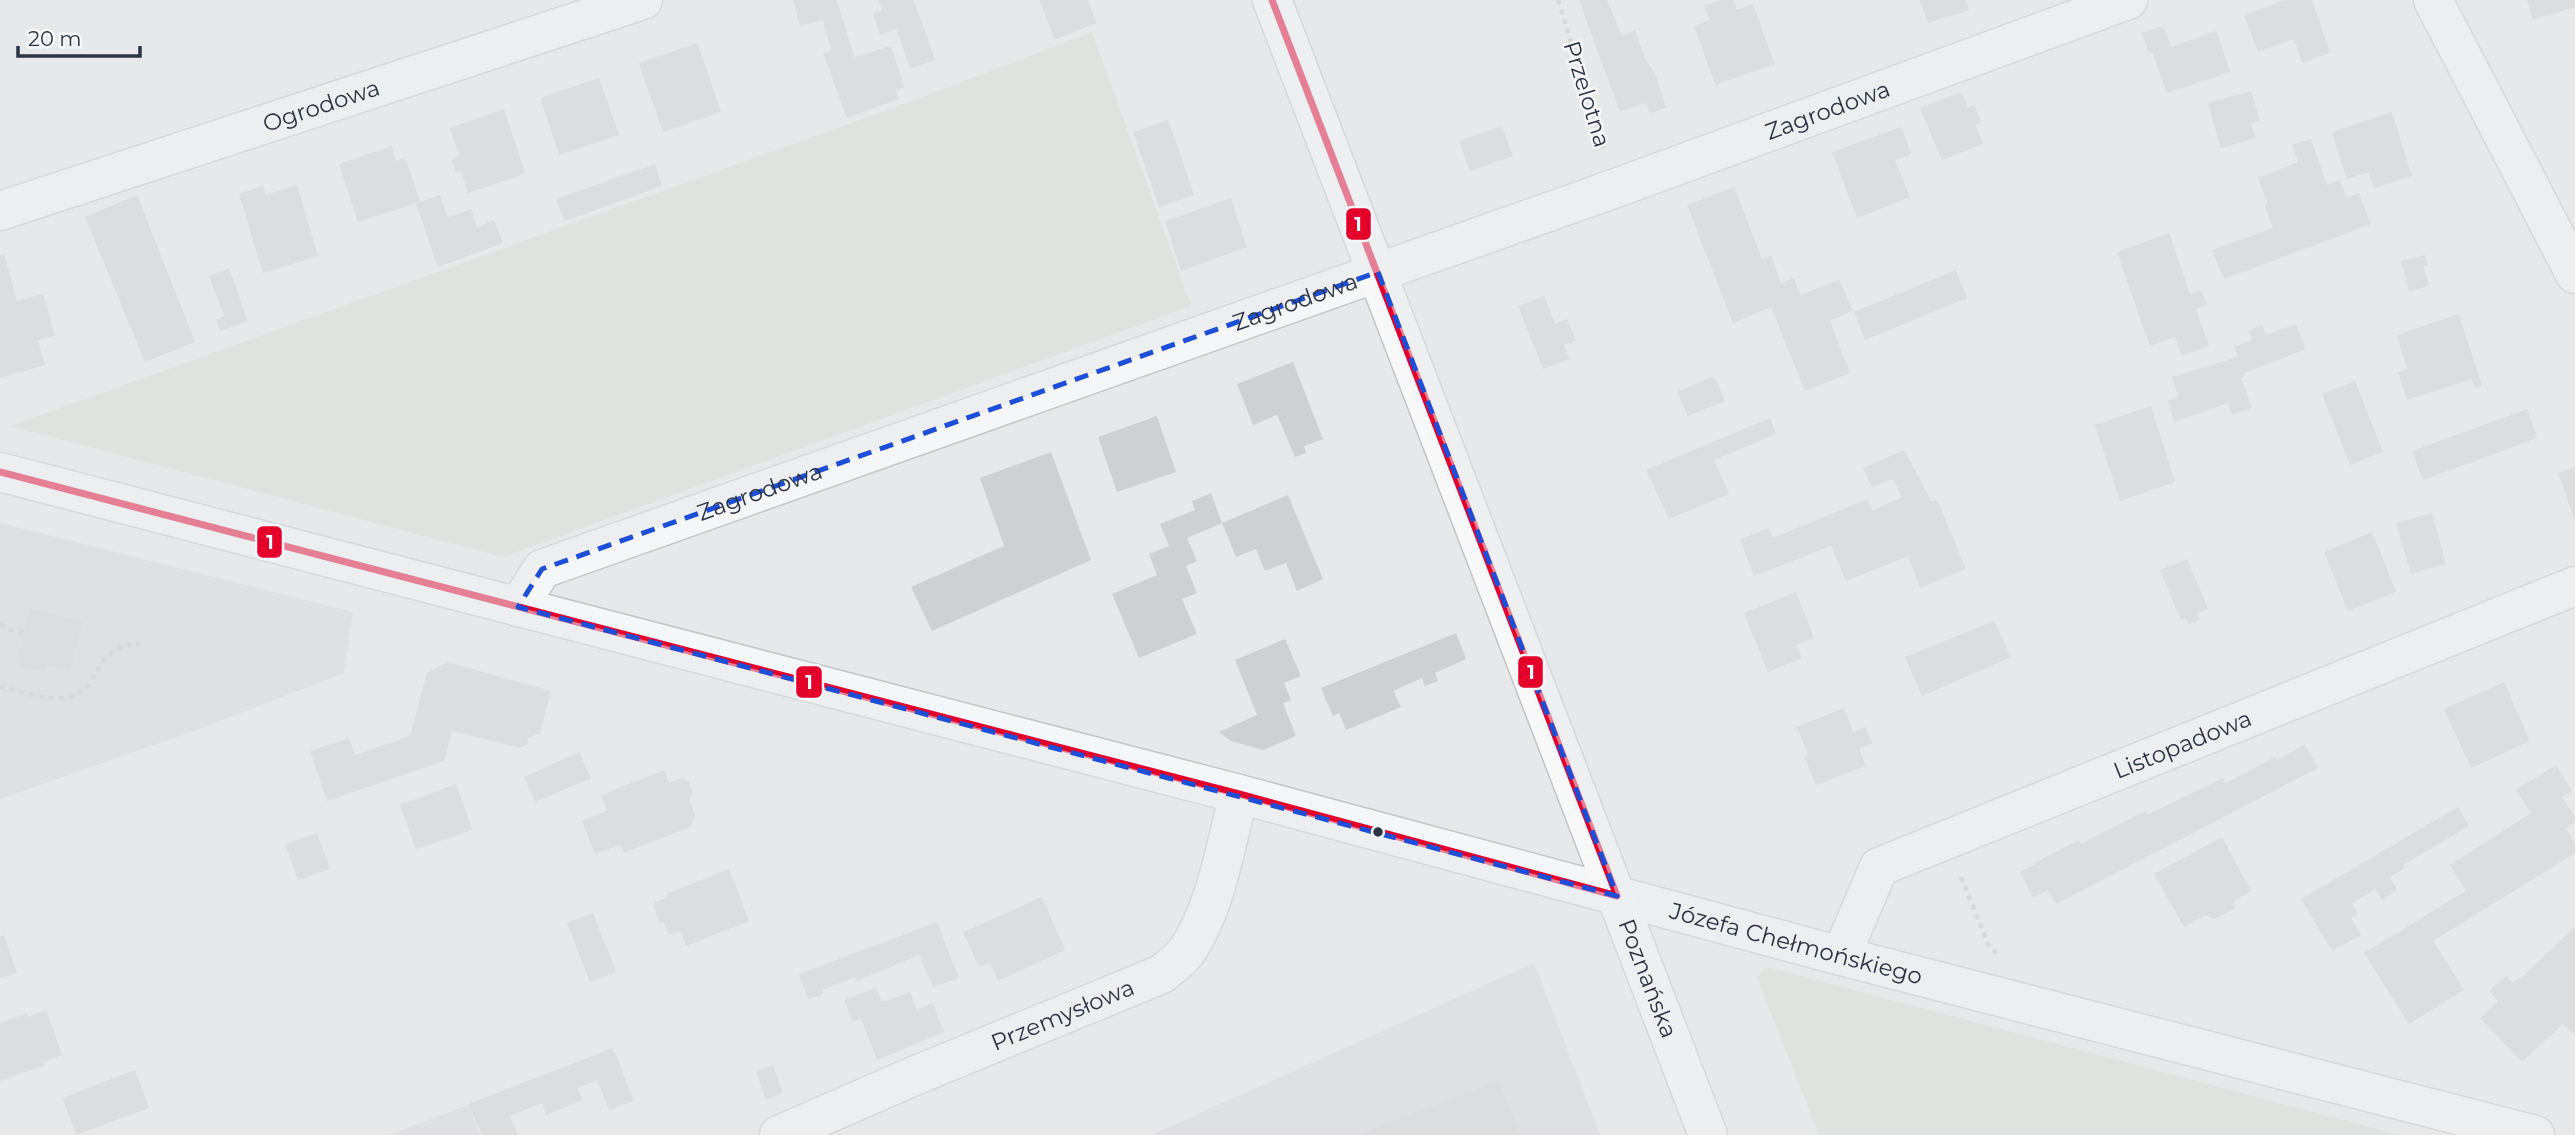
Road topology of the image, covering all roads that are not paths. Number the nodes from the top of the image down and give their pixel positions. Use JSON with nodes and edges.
{"nodes":[{"id":1,"x":643,"y":0,"type":"edge"},
{"id":2,"x":1272,"y":0,"type":"edge"},
{"id":3,"x":2128,"y":0,"type":"edge"},
{"id":4,"x":2433,"y":0,"type":"edge"},
{"id":5,"x":0,"y":211,"type":"edge"},
{"id":6,"x":1378,"y":272,"type":"junction"},
{"id":7,"x":2575,"y":274,"type":"edge"},
{"id":8,"x":0,"y":472,"type":"edge"},
{"id":9,"x":2575,"y":586,"type":"edge"},
{"id":10,"x":518,"y":607,"type":"junction"},
{"id":11,"x":1239,"y":794,"type":"junction"},
{"id":12,"x":1617,"y":896,"type":"junction"},
{"id":13,"x":1841,"y":956,"type":"junction"},
{"id":14,"x":779,"y":1135,"type":"edge"},
{"id":15,"x":1708,"y":1135,"type":"edge"},
{"id":16,"x":2535,"y":1135,"type":"edge"}],
"edges":[{"from":1,"to":5,"type":"street","name":"Ogrodowa"},
{"from":2,"to":6,"type":"main road","name":"Poznańska"},
{"from":3,"to":6,"type":"street","name":"Zagrodowa"},
{"from":4,"to":7,"type":"street"},
{"from":6,"to":10,"type":"street","name":"Zagrodowa"},
{"from":6,"to":12,"type":"main road","name":"Poznańska"},
{"from":8,"to":10,"type":"street","name":"Józefa Chełmońskiego"},
{"from":9,"to":13,"type":"street","name":"Listopadowa"},
{"from":10,"to":11,"type":"street","name":"Józefa Chełmońskiego"},
{"from":11,"to":12,"type":"street","name":"Józefa Chełmońskiego"},
{"from":11,"to":14,"type":"street","name":"Przemysłowa"},
{"from":12,"to":13,"type":"street","name":"Józefa Chełmońskiego"},
{"from":12,"to":15,"type":"main road","name":"Poznańska"},
{"from":13,"to":16,"type":"street","name":"Józefa Chełmońskiego"}]}
